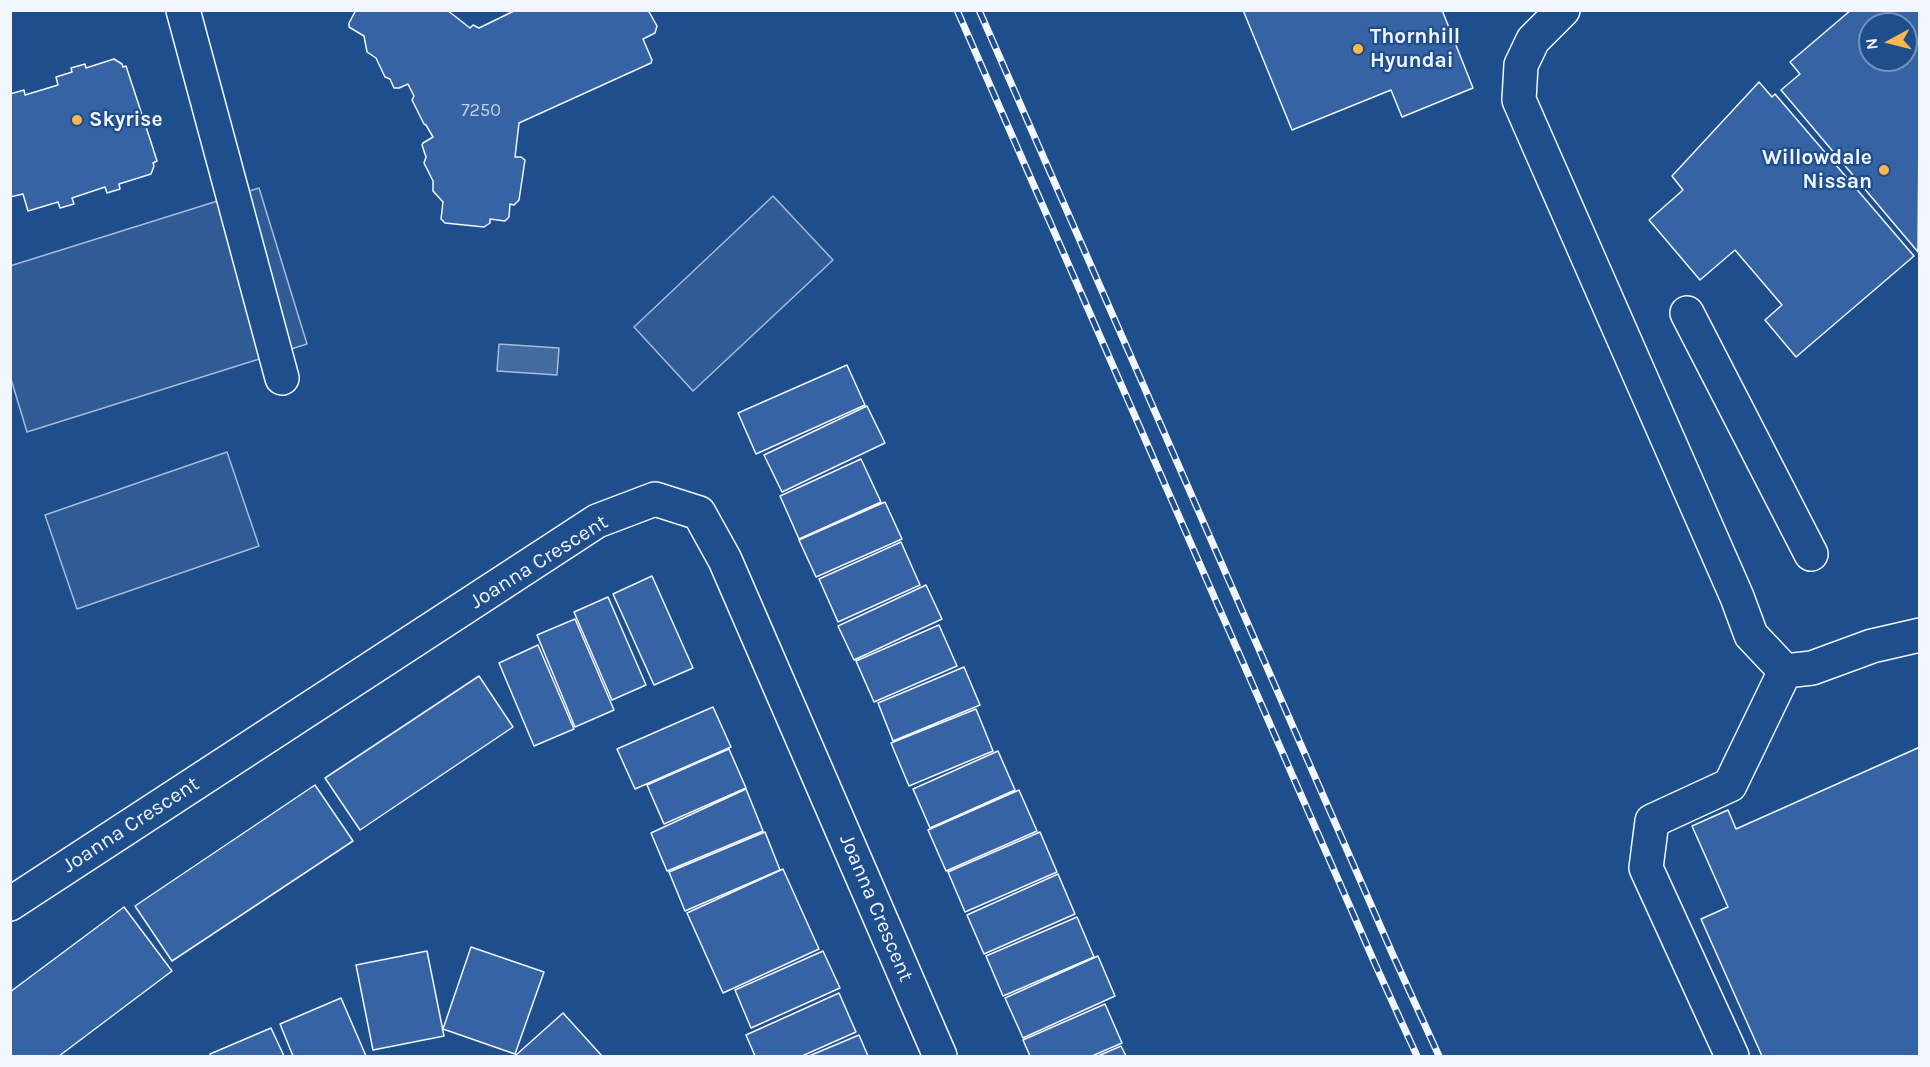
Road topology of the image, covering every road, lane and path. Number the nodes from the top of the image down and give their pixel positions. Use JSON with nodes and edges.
{"nodes":[{"id":1,"x":183,"y":10,"type":"edge"},
{"id":2,"x":1563,"y":10,"type":"edge"},
{"id":3,"x":1687,"y":313,"type":"dead end"},
{"id":4,"x":282,"y":378,"type":"dead end"},
{"id":5,"x":1811,"y":554,"type":"dead end"},
{"id":6,"x":1920,"y":635,"type":"edge"},
{"id":7,"x":1785,"y":671,"type":"junction"},
{"id":8,"x":10,"y":904,"type":"edge"},
{"id":9,"x":940,"y":1056,"type":"edge"},
{"id":10,"x":1732,"y":1056,"type":"edge"}],
"edges":[{"from":1,"to":4,"type":"street"},
{"from":2,"to":7,"type":"street"},
{"from":3,"to":5,"type":"street"},
{"from":6,"to":7,"type":"street"},
{"from":7,"to":10,"type":"street"},
{"from":8,"to":9,"type":"street","name":"Joanna Crescent"}]}
